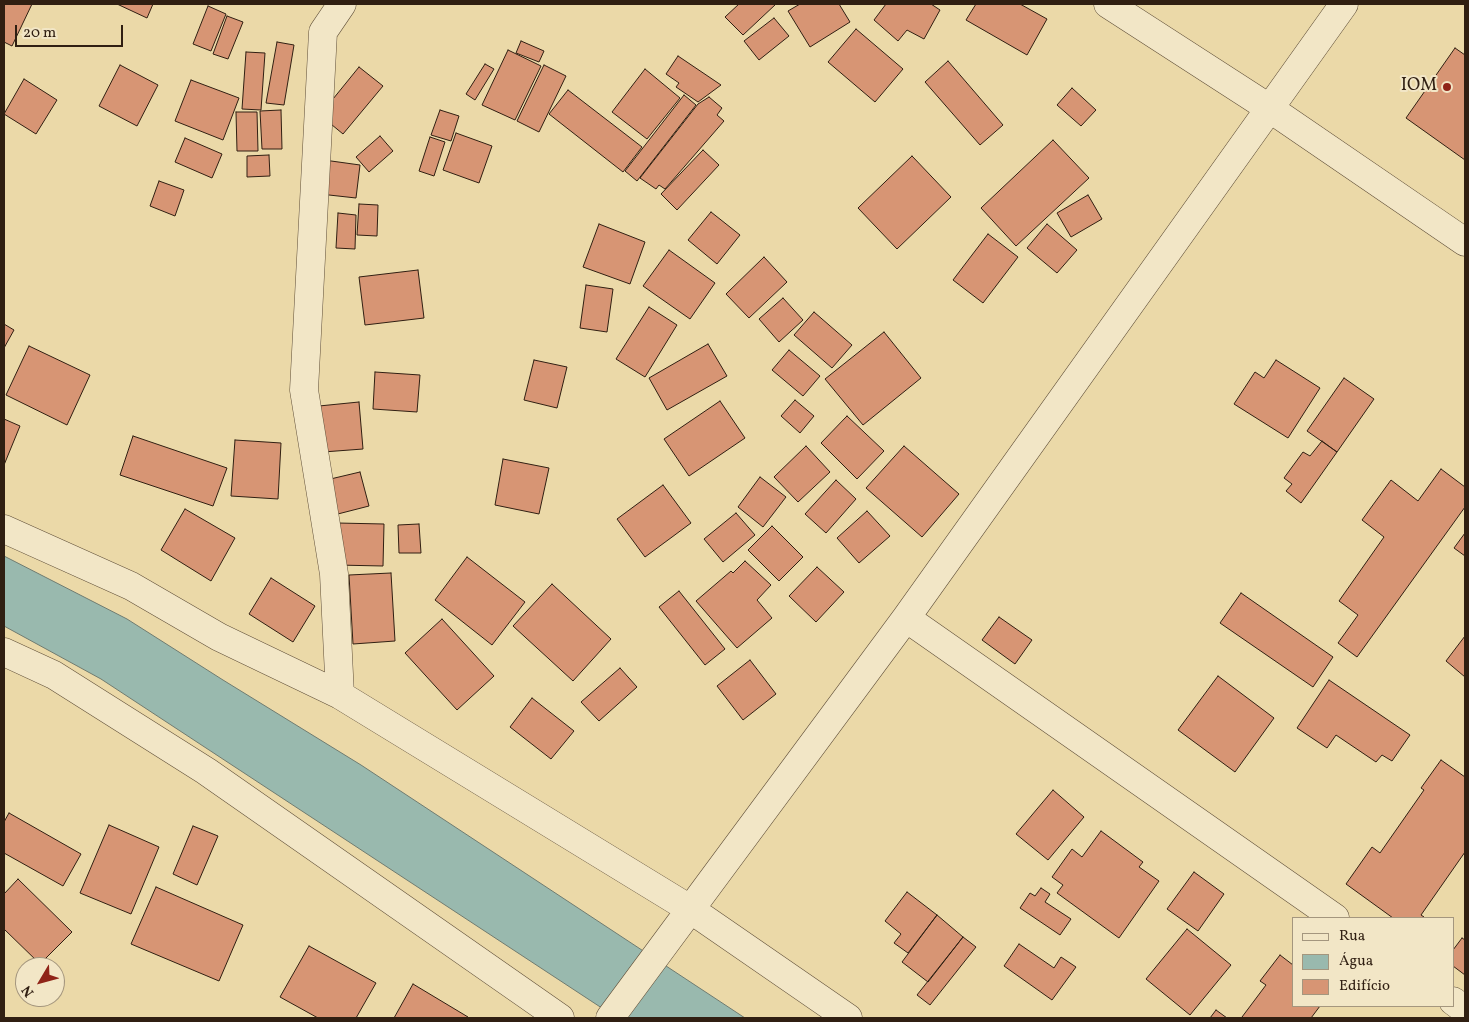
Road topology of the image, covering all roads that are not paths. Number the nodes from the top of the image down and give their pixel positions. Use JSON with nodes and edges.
{"nodes":[{"id":1,"x":342,"y":4,"type":"edge"},
{"id":2,"x":1108,"y":4,"type":"edge"},
{"id":3,"x":1344,"y":4,"type":"edge"},
{"id":4,"x":1270,"y":108,"type":"junction"},
{"id":5,"x":1465,"y":242,"type":"edge"},
{"id":6,"x":4,"y":529,"type":"edge"},
{"id":7,"x":906,"y":618,"type":"junction"},
{"id":8,"x":4,"y":652,"type":"edge"},
{"id":9,"x":340,"y":695,"type":"junction"},
{"id":10,"x":1334,"y":917,"type":"edge"},
{"id":11,"x":683,"y":919,"type":"junction"},
{"id":12,"x":1454,"y":1002,"type":"edge"},
{"id":13,"x":1465,"y":1010,"type":"edge"},
{"id":14,"x":560,"y":1018,"type":"edge"},
{"id":15,"x":610,"y":1018,"type":"edge"},
{"id":16,"x":848,"y":1018,"type":"edge"}],
"edges":[{"from":1,"to":9,"type":"street"},
{"from":2,"to":4,"type":"street"},
{"from":3,"to":4,"type":"street"},
{"from":4,"to":5,"type":"street"},
{"from":4,"to":7,"type":"street"},
{"from":6,"to":9,"type":"street"},
{"from":7,"to":10,"type":"street"},
{"from":7,"to":11,"type":"street"},
{"from":8,"to":14,"type":"street"},
{"from":9,"to":11,"type":"street"},
{"from":11,"to":15,"type":"street"},
{"from":11,"to":16,"type":"street"},
{"from":12,"to":13,"type":"street"}]}
